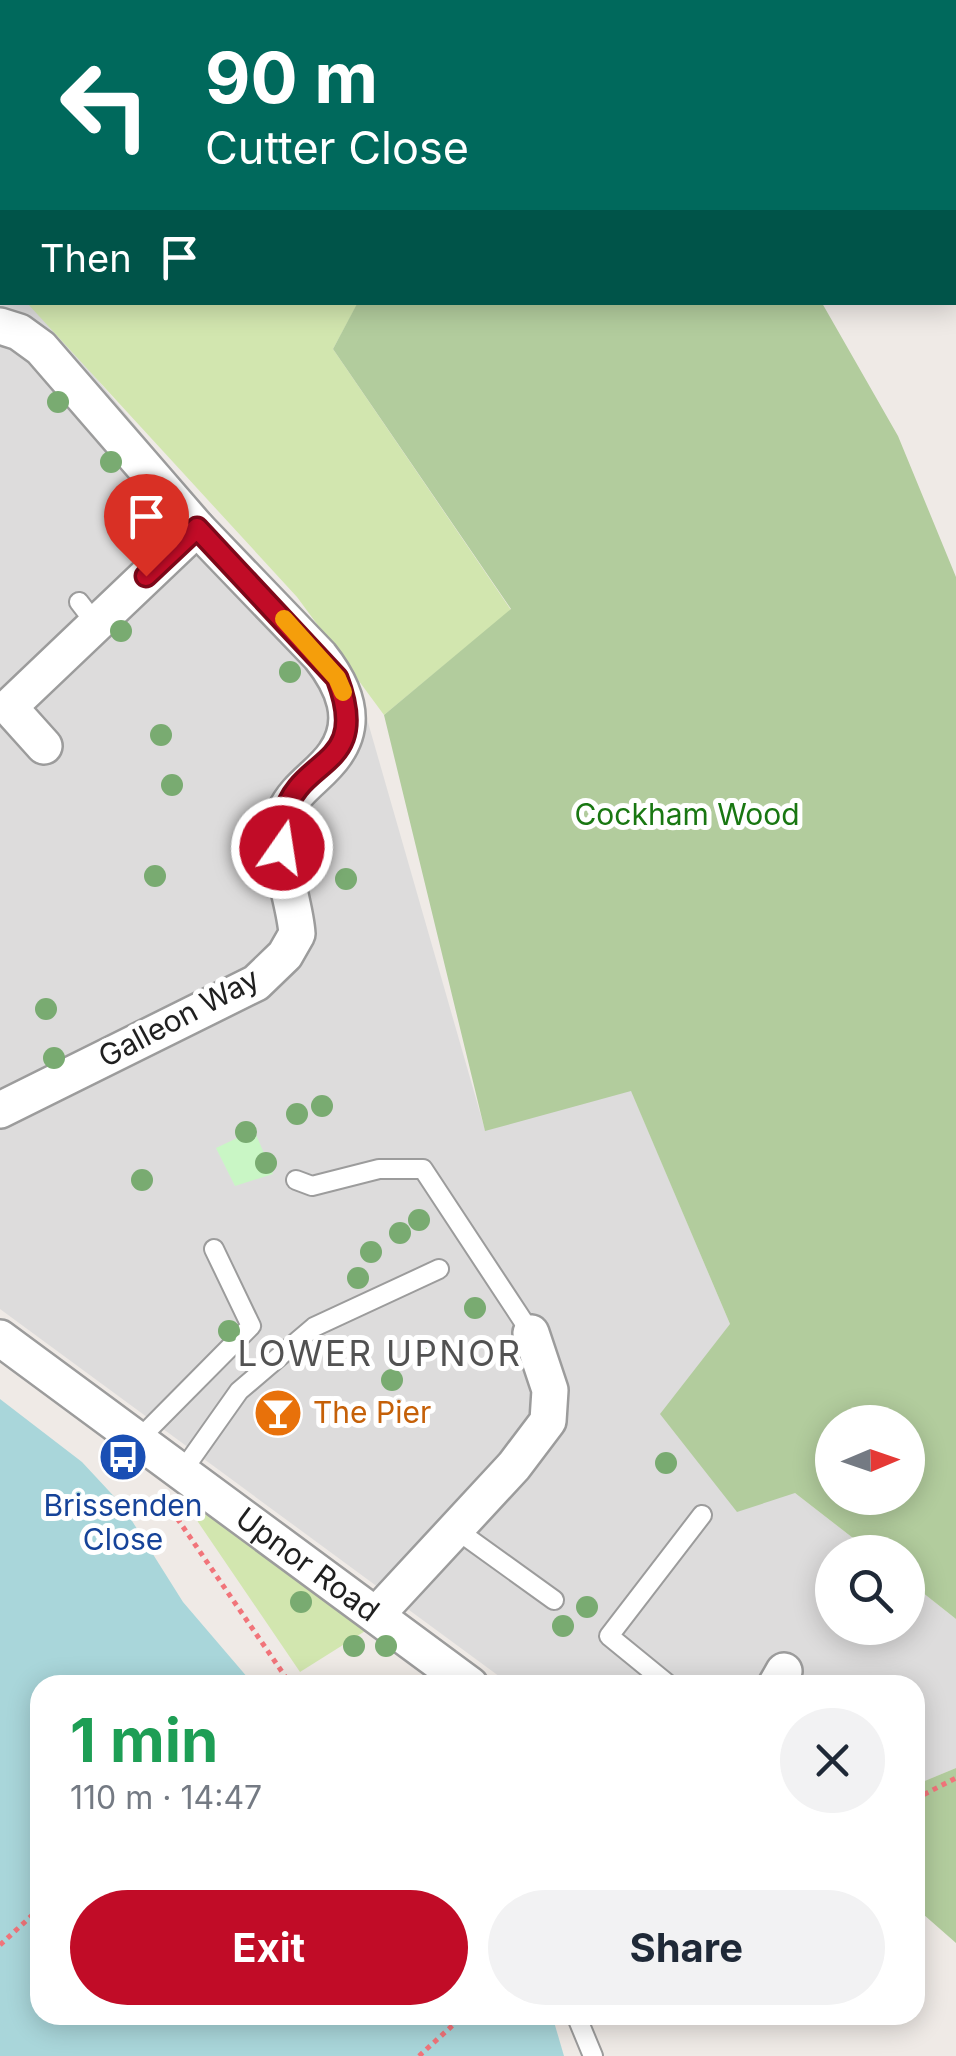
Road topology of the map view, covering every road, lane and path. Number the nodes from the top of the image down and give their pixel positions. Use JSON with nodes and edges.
{"nodes":[{"id":1,"x":0,"y":326,"type":"edge"},
{"id":2,"x":197,"y":528,"type":"junction"},
{"id":3,"x":44,"y":746,"type":"dead end"},
{"id":4,"x":0,"y":1110,"type":"edge"},
{"id":5,"x":296,"y":1180,"type":"dead end"},
{"id":6,"x":214,"y":1249,"type":"dead end"},
{"id":7,"x":440,"y":1269,"type":"dead end"},
{"id":8,"x":531,"y":1333,"type":"joint"},
{"id":9,"x":0,"y":1338,"type":"edge"},
{"id":10,"x":136,"y":1442,"type":"junction"},
{"id":11,"x":171,"y":1483,"type":"junction"},
{"id":12,"x":702,"y":1515,"type":"dead end"},
{"id":13,"x":454,"y":1528,"type":"junction"},
{"id":14,"x":554,"y":1600,"type":"dead end"},
{"id":15,"x":376,"y":1615,"type":"junction"},
{"id":16,"x":285,"y":1675,"type":"edge"},
{"id":17,"x":457,"y":1675,"type":"edge"},
{"id":18,"x":658,"y":1675,"type":"edge"},
{"id":19,"x":956,"y":1778,"type":"edge"},
{"id":20,"x":925,"y":1794,"type":"edge"},
{"id":21,"x":30,"y":1917,"type":"edge"},
{"id":22,"x":0,"y":1944,"type":"edge"},
{"id":23,"x":453,"y":2025,"type":"edge"},
{"id":24,"x":580,"y":2025,"type":"edge"},
{"id":25,"x":419,"y":2056,"type":"edge"},
{"id":26,"x":593,"y":2056,"type":"edge"}],
"edges":[{"from":1,"to":2,"type":"street","name":"Galleon Way"},
{"from":2,"to":3,"type":"street"},
{"from":2,"to":4,"type":"street","name":"Galleon Way"},
{"from":5,"to":8,"type":"lane"},
{"from":6,"to":10,"type":"lane"},
{"from":7,"to":11,"type":"lane"},
{"from":8,"to":13,"type":"street"},
{"from":9,"to":10,"type":"street","name":"Upnor Road"},
{"from":10,"to":11,"type":"street","name":"Upnor Road"},
{"from":11,"to":15,"type":"street","name":"Upnor Road"},
{"from":11,"to":16,"type":"path"},
{"from":12,"to":18,"type":"lane"},
{"from":13,"to":14,"type":"lane"},
{"from":13,"to":15,"type":"street"},
{"from":15,"to":17,"type":"street","name":"Upnor Road"},
{"from":19,"to":20,"type":"path"},
{"from":21,"to":22,"type":"path"},
{"from":23,"to":25,"type":"path"},
{"from":24,"to":26,"type":"lane"}]}
